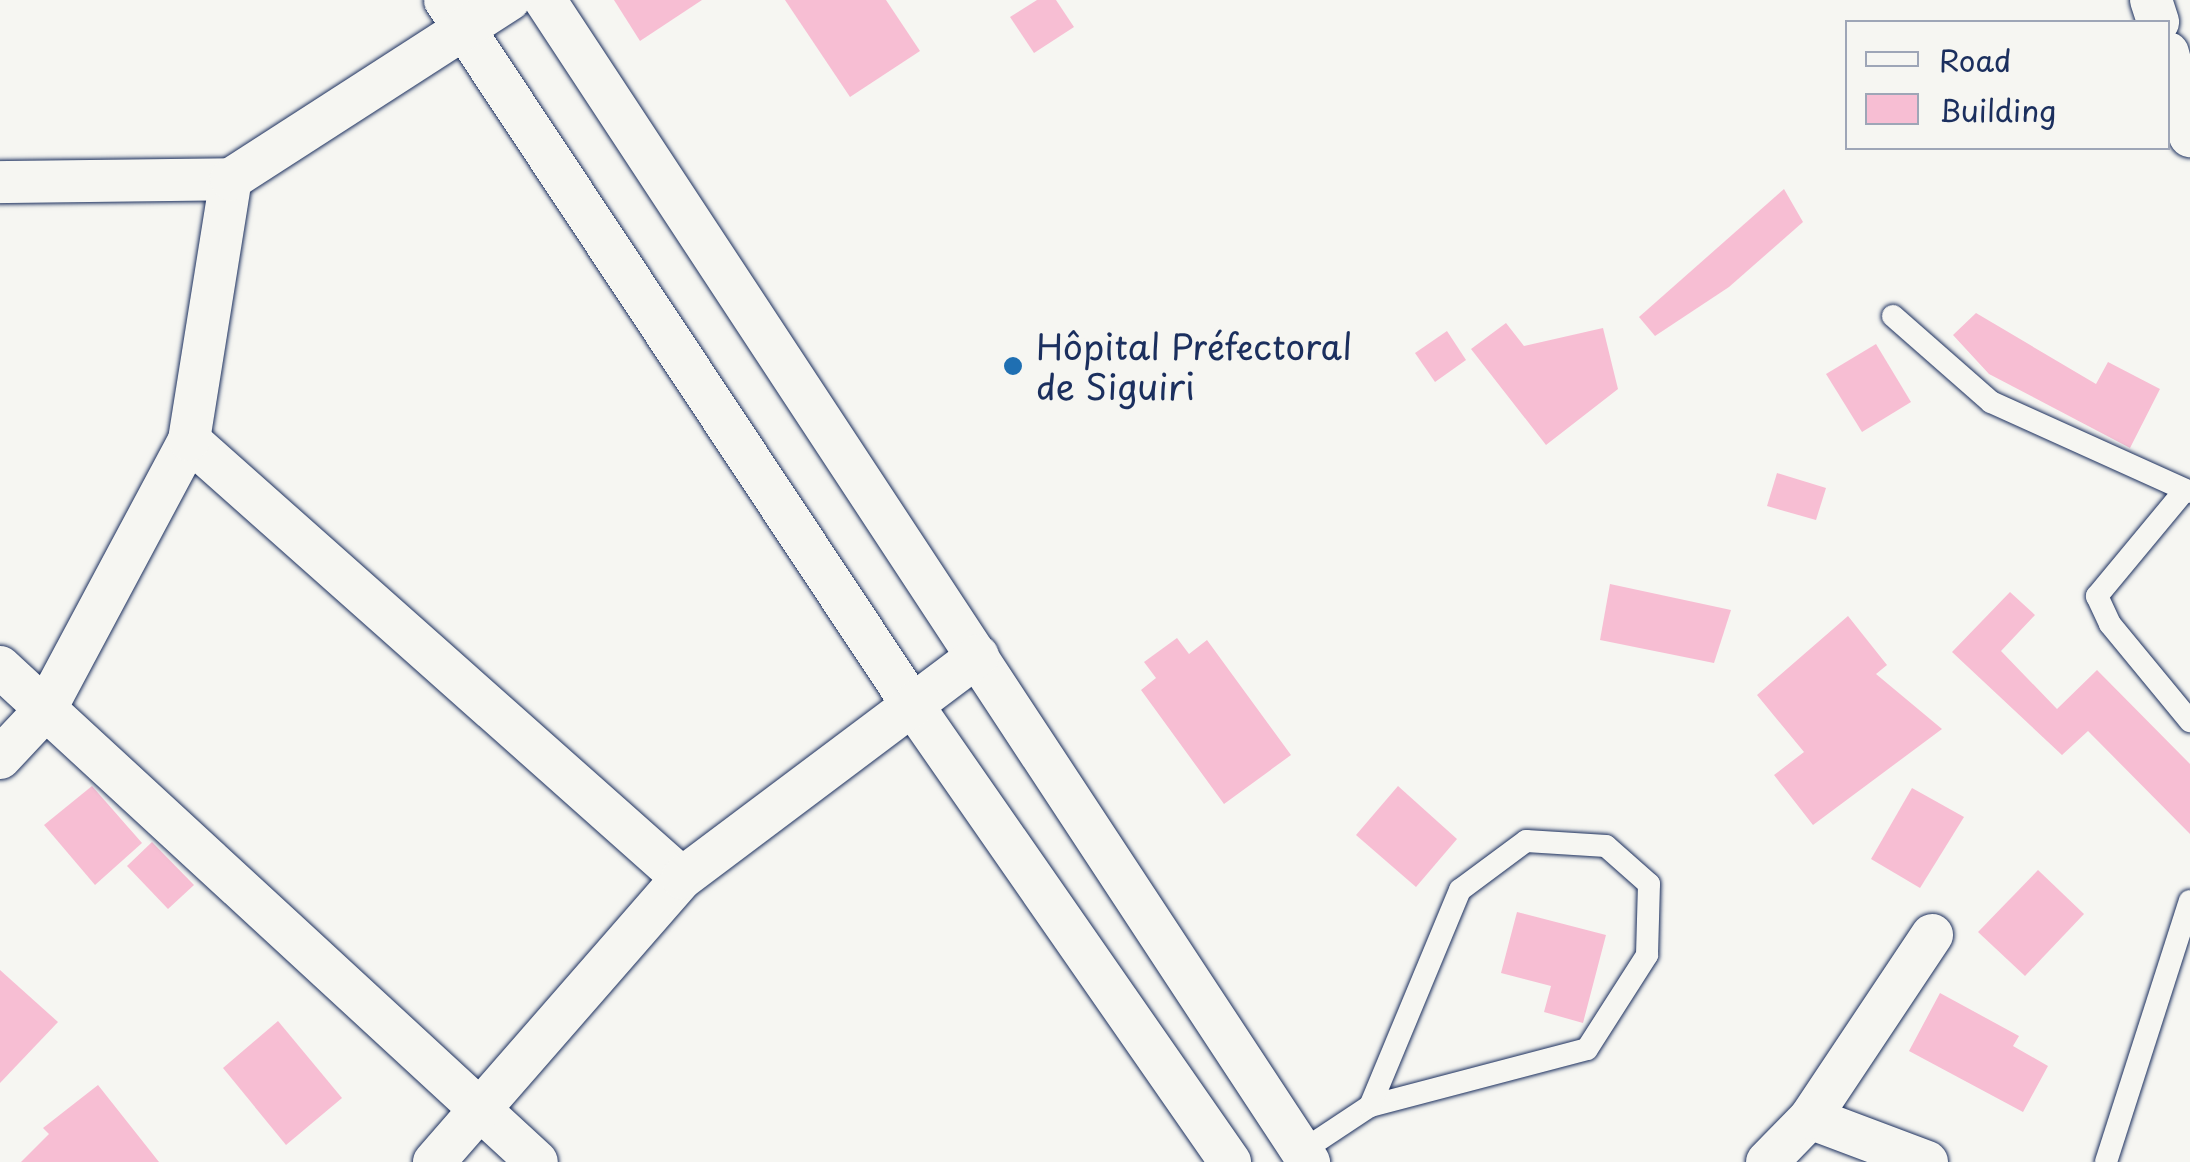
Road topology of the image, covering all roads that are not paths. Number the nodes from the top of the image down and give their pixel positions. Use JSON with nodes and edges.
{"nodes":[{"id":1,"x":509,"y":0,"type":"edge"},
{"id":2,"x":545,"y":0,"type":"edge"},
{"id":3,"x":455,"y":15,"type":"edge"},
{"id":4,"x":2177,"y":53,"type":"edge"},
{"id":5,"x":2190,"y":136,"type":"edge"},
{"id":6,"x":231,"y":179,"type":"junction"},
{"id":7,"x":0,"y":182,"type":"edge"},
{"id":8,"x":1894,"y":316,"type":"dead end"},
{"id":9,"x":189,"y":440,"type":"junction"},
{"id":10,"x":2187,"y":491,"type":"edge"},
{"id":11,"x":978,"y":656,"type":"junction"},
{"id":12,"x":0,"y":667,"type":"edge"},
{"id":13,"x":910,"y":703,"type":"junction"},
{"id":14,"x":45,"y":710,"type":"junction"},
{"id":15,"x":2190,"y":721,"type":"edge"},
{"id":16,"x":0,"y":758,"type":"edge"},
{"id":17,"x":682,"y":878,"type":"junction"},
{"id":18,"x":2190,"y":901,"type":"edge"},
{"id":19,"x":1932,"y":935,"type":"dead end"},
{"id":20,"x":1370,"y":1106,"type":"junction"},
{"id":21,"x":480,"y":1111,"type":"junction"},
{"id":22,"x":1810,"y":1118,"type":"junction"},
{"id":23,"x":1306,"y":1156,"type":"edge"},
{"id":24,"x":434,"y":1162,"type":"edge"},
{"id":25,"x":537,"y":1162,"type":"edge"},
{"id":26,"x":1230,"y":1162,"type":"edge"},
{"id":27,"x":1767,"y":1162,"type":"edge"},
{"id":28,"x":1927,"y":1162,"type":"edge"},
{"id":29,"x":2106,"y":1162,"type":"edge"}],
"edges":[{"from":1,"to":3,"type":"street"},
{"from":2,"to":11,"type":"street"},
{"from":3,"to":6,"type":"street"},
{"from":3,"to":13,"type":"street"},
{"from":4,"to":5,"type":"street"},
{"from":6,"to":7,"type":"street"},
{"from":6,"to":9,"type":"street"},
{"from":8,"to":10,"type":"lane"},
{"from":9,"to":14,"type":"street"},
{"from":9,"to":17,"type":"street"},
{"from":10,"to":15,"type":"lane"},
{"from":11,"to":13,"type":"street"},
{"from":11,"to":23,"type":"street"},
{"from":12,"to":14,"type":"street"},
{"from":13,"to":17,"type":"street"},
{"from":13,"to":26,"type":"street"},
{"from":14,"to":16,"type":"street"},
{"from":14,"to":21,"type":"street"},
{"from":17,"to":21,"type":"street"},
{"from":18,"to":29,"type":"lane"},
{"from":19,"to":22,"type":"street"},
{"from":20,"to":20,"type":"lane"},
{"from":20,"to":23,"type":"lane"},
{"from":21,"to":24,"type":"street"},
{"from":21,"to":25,"type":"street"},
{"from":22,"to":27,"type":"street"},
{"from":22,"to":28,"type":"street"}]}
